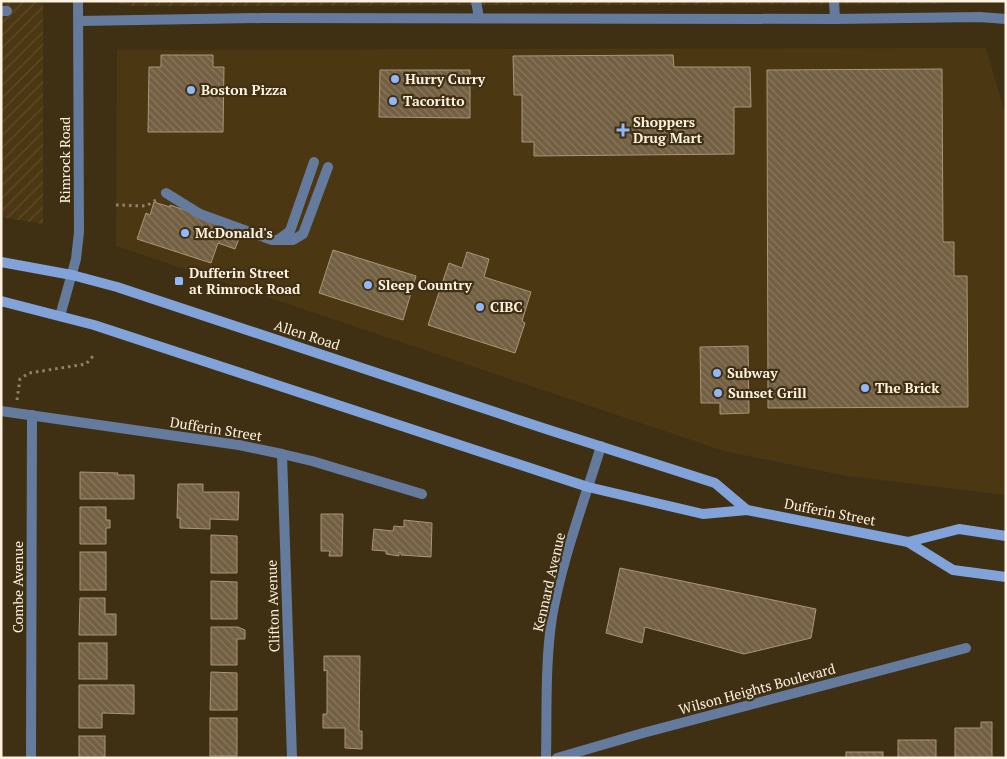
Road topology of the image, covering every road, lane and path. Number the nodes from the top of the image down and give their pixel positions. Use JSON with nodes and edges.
{"nodes":[{"id":1,"x":78,"y":1,"type":"edge"},
{"id":2,"x":476,"y":1,"type":"edge"},
{"id":3,"x":834,"y":1,"type":"edge"},
{"id":4,"x":479,"y":18,"type":"junction"},
{"id":5,"x":835,"y":19,"type":"junction"},
{"id":6,"x":1006,"y":19,"type":"edge"},
{"id":7,"x":79,"y":21,"type":"junction"},
{"id":8,"x":314,"y":162,"type":"dead end"},
{"id":9,"x":328,"y":167,"type":"dead end"},
{"id":10,"x":166,"y":193,"type":"joint"},
{"id":11,"x":116,"y":205,"type":"dead end"},
{"id":12,"x":278,"y":240,"type":"junction"},
{"id":13,"x":1,"y":262,"type":"edge"},
{"id":14,"x":72,"y":275,"type":"junction"},
{"id":15,"x":1,"y":301,"type":"edge"},
{"id":16,"x":60,"y":316,"type":"junction"},
{"id":17,"x":94,"y":355,"type":"dead end"},
{"id":18,"x":1,"y":411,"type":"edge"},
{"id":19,"x":15,"y":413,"type":"junction"},
{"id":20,"x":32,"y":415,"type":"junction"},
{"id":21,"x":601,"y":446,"type":"junction"},
{"id":22,"x":282,"y":454,"type":"junction"},
{"id":23,"x":588,"y":487,"type":"junction"},
{"id":24,"x":422,"y":494,"type":"dead end"},
{"id":25,"x":747,"y":510,"type":"junction"},
{"id":26,"x":1006,"y":536,"type":"edge"},
{"id":27,"x":908,"y":542,"type":"junction"},
{"id":28,"x":1006,"y":577,"type":"edge"},
{"id":29,"x":966,"y":648,"type":"dead end"},
{"id":30,"x":31,"y":758,"type":"edge"},
{"id":31,"x":292,"y":758,"type":"edge"},
{"id":32,"x":546,"y":758,"type":"edge"},
{"id":33,"x":557,"y":758,"type":"edge"}],
"edges":[{"from":1,"to":7,"type":"street","name":"Rimrock Road"},
{"from":2,"to":4,"type":"street"},
{"from":3,"to":5,"type":"street"},
{"from":4,"to":5,"type":"street"},
{"from":4,"to":7,"type":"street"},
{"from":5,"to":6,"type":"street"},
{"from":7,"to":14,"type":"street","name":"Rimrock Road"},
{"from":8,"to":12,"type":"street"},
{"from":9,"to":12,"type":"street"},
{"from":10,"to":11,"type":"path"},
{"from":10,"to":12,"type":"street"},
{"from":13,"to":14,"type":"main road","name":"Allen Road"},
{"from":14,"to":16,"type":"street","name":"Rimrock Road"},
{"from":14,"to":21,"type":"main road","name":"Allen Road"},
{"from":15,"to":16,"type":"main road"},
{"from":16,"to":23,"type":"main road"},
{"from":17,"to":19,"type":"path"},
{"from":18,"to":19,"type":"street","name":"Dufferin Street"},
{"from":19,"to":20,"type":"street","name":"Dufferin Street"},
{"from":20,"to":22,"type":"street","name":"Dufferin Street"},
{"from":20,"to":30,"type":"street","name":"Combe Avenue"},
{"from":21,"to":23,"type":"street","name":"Kennard Avenue"},
{"from":21,"to":25,"type":"main road","name":"Dufferin Street"},
{"from":22,"to":24,"type":"street","name":"Dufferin Street"},
{"from":22,"to":31,"type":"street","name":"Clifton Avenue"},
{"from":23,"to":25,"type":"main road","name":"Dufferin Street"},
{"from":23,"to":32,"type":"street","name":"Kennard Avenue"},
{"from":25,"to":27,"type":"main road","name":"Dufferin Street"},
{"from":26,"to":27,"type":"main road","name":"Dufferin Street"},
{"from":27,"to":28,"type":"main road","name":"Dufferin Street"},
{"from":29,"to":33,"type":"street","name":"Wilson Heights Boulevard"}]}
